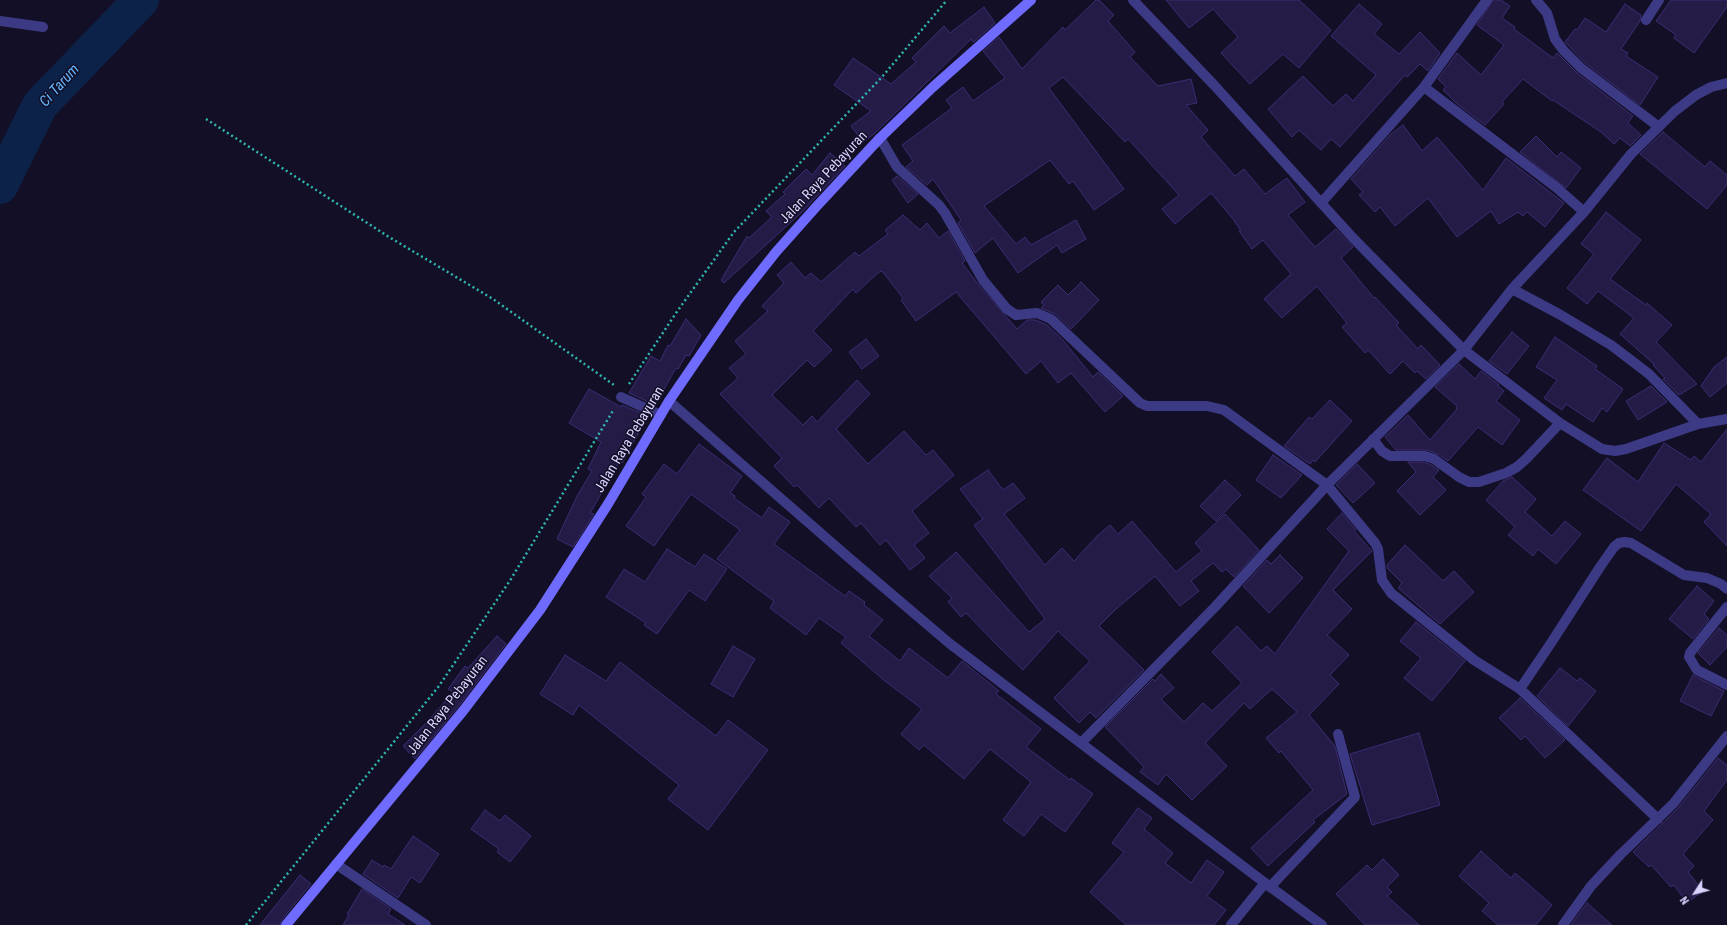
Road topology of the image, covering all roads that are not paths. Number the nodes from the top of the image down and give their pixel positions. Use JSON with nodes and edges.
{"nodes":[{"id":1,"x":1031,"y":0,"type":"edge"},
{"id":2,"x":1133,"y":0,"type":"edge"},
{"id":3,"x":1487,"y":0,"type":"edge"},
{"id":4,"x":1536,"y":0,"type":"edge"},
{"id":5,"x":1659,"y":0,"type":"edge"},
{"id":6,"x":1646,"y":20,"type":"dead end"},
{"id":7,"x":0,"y":21,"type":"edge"},
{"id":8,"x":43,"y":27,"type":"dead end"},
{"id":9,"x":1727,"y":83,"type":"edge"},
{"id":10,"x":1424,"y":87,"type":"junction"},
{"id":11,"x":1659,"y":127,"type":"junction"},
{"id":12,"x":880,"y":138,"type":"junction"},
{"id":13,"x":1321,"y":203,"type":"junction"},
{"id":14,"x":1584,"y":212,"type":"junction"},
{"id":15,"x":1512,"y":289,"type":"junction"},
{"id":16,"x":1464,"y":350,"type":"junction"},
{"id":17,"x":623,"y":394,"type":"road end"},
{"id":18,"x":669,"y":401,"type":"junction"},
{"id":19,"x":661,"y":415,"type":"junction"},
{"id":20,"x":1727,"y":419,"type":"edge"},
{"id":21,"x":1560,"y":423,"type":"junction"},
{"id":22,"x":1698,"y":424,"type":"junction"},
{"id":23,"x":1373,"y":439,"type":"junction"},
{"id":24,"x":1327,"y":485,"type":"junction"},
{"id":25,"x":1727,"y":589,"type":"edge"},
{"id":26,"x":1727,"y":607,"type":"edge"},
{"id":27,"x":1727,"y":685,"type":"edge"},
{"id":28,"x":1520,"y":689,"type":"junction"},
{"id":29,"x":1338,"y":734,"type":"dead end"},
{"id":30,"x":1727,"y":736,"type":"edge"},
{"id":31,"x":1081,"y":743,"type":"junction"},
{"id":32,"x":1658,"y":819,"type":"junction"},
{"id":33,"x":336,"y":864,"type":"junction"},
{"id":34,"x":1267,"y":885,"type":"junction"},
{"id":35,"x":286,"y":925,"type":"edge"},
{"id":36,"x":426,"y":925,"type":"edge"},
{"id":37,"x":1231,"y":925,"type":"edge"},
{"id":38,"x":1322,"y":925,"type":"edge"},
{"id":39,"x":1563,"y":925,"type":"edge"}],
"edges":[{"from":1,"to":12,"type":"main road","name":"Jalan Raya Pebayuran"},
{"from":2,"to":13,"type":"street"},
{"from":3,"to":10,"type":"street"},
{"from":4,"to":11,"type":"street"},
{"from":5,"to":6,"type":"street"},
{"from":7,"to":8,"type":"street"},
{"from":9,"to":11,"type":"street"},
{"from":10,"to":13,"type":"street"},
{"from":10,"to":14,"type":"street"},
{"from":11,"to":14,"type":"street"},
{"from":12,"to":18,"type":"main road","name":"Jalan Raya Pebayuran"},
{"from":12,"to":24,"type":"street"},
{"from":13,"to":16,"type":"street"},
{"from":14,"to":15,"type":"street"},
{"from":15,"to":16,"type":"street"},
{"from":15,"to":22,"type":"street"},
{"from":16,"to":21,"type":"street"},
{"from":16,"to":23,"type":"street"},
{"from":17,"to":19,"type":"street"},
{"from":18,"to":19,"type":"main road","name":"Jalan Raya Pebayuran"},
{"from":18,"to":31,"type":"street"},
{"from":19,"to":33,"type":"main road","name":"Jalan Raya Pebayuran"},
{"from":20,"to":22,"type":"street"},
{"from":21,"to":22,"type":"street"},
{"from":21,"to":23,"type":"street"},
{"from":23,"to":24,"type":"street"},
{"from":24,"to":28,"type":"street"},
{"from":24,"to":31,"type":"street"},
{"from":25,"to":28,"type":"street"},
{"from":26,"to":27,"type":"street"},
{"from":28,"to":32,"type":"street"},
{"from":29,"to":34,"type":"street"},
{"from":30,"to":32,"type":"street"},
{"from":31,"to":34,"type":"street"},
{"from":32,"to":39,"type":"street"},
{"from":33,"to":35,"type":"main road","name":"Jalan Raya Pebayuran"},
{"from":33,"to":36,"type":"street"},
{"from":34,"to":37,"type":"street"},
{"from":34,"to":38,"type":"street"}]}
